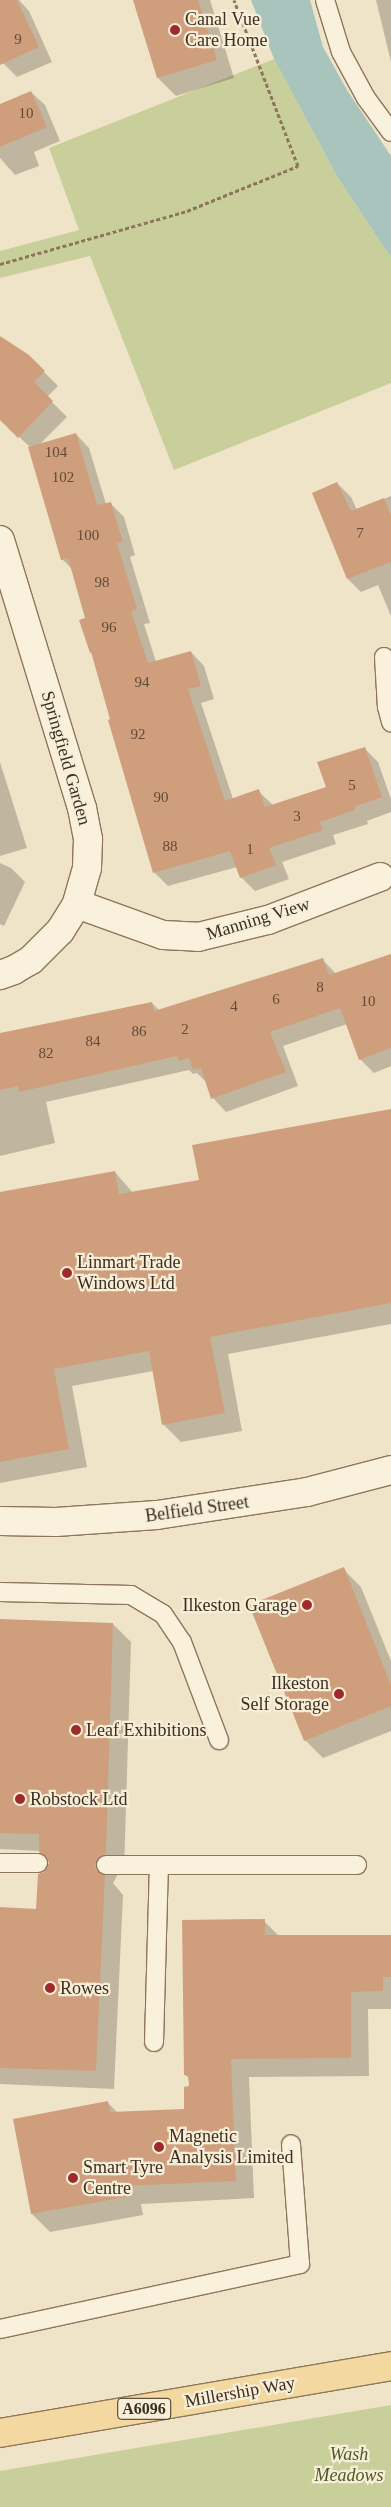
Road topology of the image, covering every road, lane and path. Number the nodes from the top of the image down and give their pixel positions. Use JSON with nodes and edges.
{"nodes":[{"id":1,"x":234,"y":0,"type":"edge"},
{"id":2,"x":325,"y":0,"type":"edge"},
{"id":3,"x":391,"y":132,"type":"edge"},
{"id":4,"x":0,"y":264,"type":"edge"},
{"id":5,"x":0,"y":540,"type":"edge"},
{"id":6,"x":384,"y":657,"type":"dead end"},
{"id":7,"x":391,"y":722,"type":"edge"},
{"id":8,"x":386,"y":870,"type":"edge"},
{"id":9,"x":77,"y":904,"type":"junction"},
{"id":10,"x":0,"y":975,"type":"edge"},
{"id":11,"x":391,"y":1470,"type":"edge"},
{"id":12,"x":0,"y":1521,"type":"edge"},
{"id":13,"x":0,"y":1592,"type":"edge"},
{"id":14,"x":219,"y":1740,"type":"dead end"},
{"id":15,"x":0,"y":1863,"type":"edge"},
{"id":16,"x":38,"y":1863,"type":"dead end"},
{"id":17,"x":106,"y":1865,"type":"dead end"},
{"id":18,"x":356,"y":1865,"type":"dead end"},
{"id":19,"x":159,"y":1866,"type":"junction"},
{"id":20,"x":154,"y":2042,"type":"dead end"},
{"id":21,"x":291,"y":2144,"type":"dead end"},
{"id":22,"x":0,"y":2329,"type":"edge"},
{"id":23,"x":391,"y":2366,"type":"edge"},
{"id":24,"x":0,"y":2433,"type":"edge"}],
"edges":[{"from":1,"to":4,"type":"path"},
{"from":2,"to":3,"type":"lane"},
{"from":5,"to":9,"type":"street","name":"Springfield Garden"},
{"from":6,"to":7,"type":"lane"},
{"from":8,"to":9,"type":"street","name":"Manning View"},
{"from":9,"to":10,"type":"street","name":"Springfield Garden"},
{"from":11,"to":12,"type":"street","name":"Belfield Street"},
{"from":13,"to":14,"type":"lane"},
{"from":15,"to":16,"type":"lane"},
{"from":17,"to":19,"type":"lane"},
{"from":18,"to":19,"type":"lane"},
{"from":19,"to":20,"type":"lane"},
{"from":21,"to":22,"type":"lane"},
{"from":23,"to":24,"type":"main road","name":"Millership Way","number":"A6096"}]}
